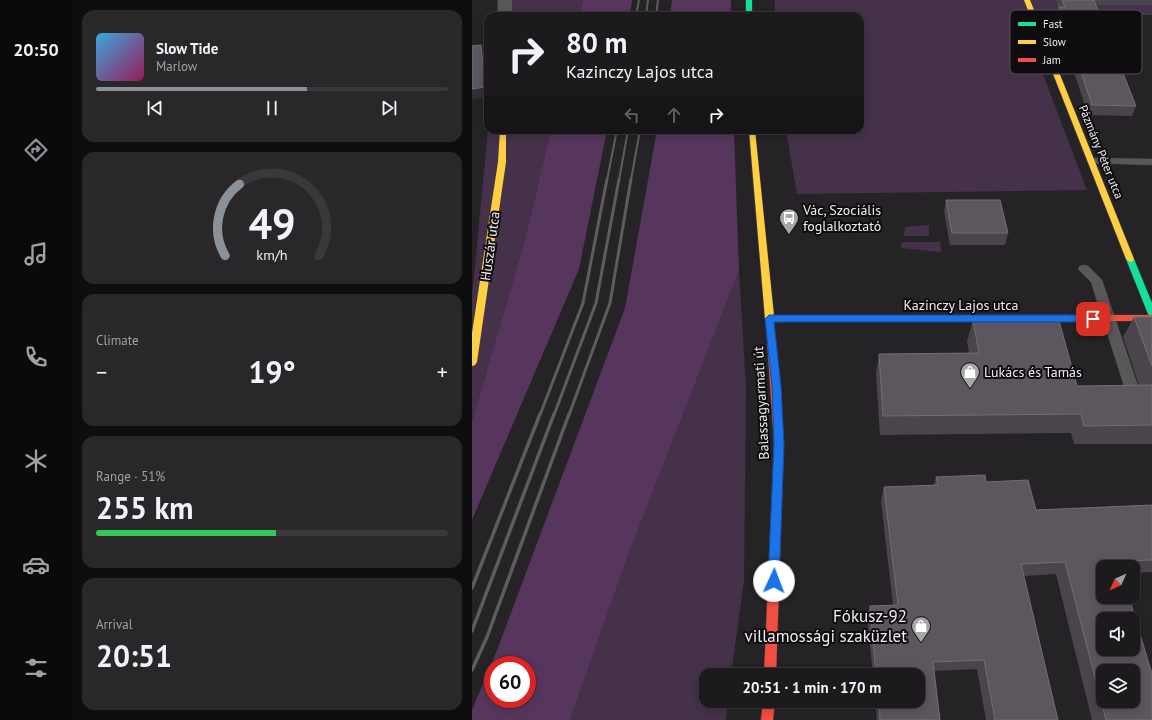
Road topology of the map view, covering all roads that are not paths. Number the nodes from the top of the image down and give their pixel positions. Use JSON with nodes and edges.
{"nodes":[{"id":1,"x":505,"y":0,"type":"edge"},
{"id":2,"x":749,"y":0,"type":"edge"},
{"id":3,"x":1027,"y":0,"type":"edge"},
{"id":4,"x":1031,"y":10,"type":"edge"},
{"id":5,"x":505,"y":12,"type":"edge"},
{"id":6,"x":750,"y":12,"type":"edge"},
{"id":7,"x":1057,"y":74,"type":"edge"},
{"id":8,"x":503,"y":134,"type":"edge"},
{"id":9,"x":752,"y":134,"type":"edge"},
{"id":10,"x":1092,"y":162,"type":"junction"},
{"id":11,"x":1152,"y":162,"type":"edge"},
{"id":12,"x":1084,"y":269,"type":"dead end"},
{"id":13,"x":1152,"y":314,"type":"edge"},
{"id":14,"x":1152,"y":318,"type":"edge"},
{"id":15,"x":769,"y":319,"type":"junction"},
{"id":16,"x":1109,"y":319,"type":"junction"},
{"id":17,"x":472,"y":362,"type":"edge"},
{"id":18,"x":1131,"y":386,"type":"edge"},
{"id":19,"x":770,"y":668,"type":"edge"},
{"id":20,"x":768,"y":708,"type":"edge"},
{"id":21,"x":767,"y":720,"type":"edge"}],
"edges":[{"from":1,"to":5,"type":"street"},
{"from":2,"to":6,"type":"street"},
{"from":3,"to":4,"type":"street","name":"Pázmány Péter utca"},
{"from":7,"to":10,"type":"street","name":"Pázmány Péter utca"},
{"from":8,"to":17,"type":"street","name":"Huszár utca"},
{"from":9,"to":15,"type":"street","name":"Balassagyarmati út"},
{"from":10,"to":11,"type":"lane"},
{"from":10,"to":13,"type":"street","name":"Pázmány Péter utca"},
{"from":12,"to":16,"type":"lane"},
{"from":14,"to":16,"type":"street","name":"Kazinczy Lajos utca"},
{"from":15,"to":16,"type":"street","name":"Kazinczy Lajos utca"},
{"from":15,"to":19,"type":"street","name":"Balassagyarmati út"},
{"from":16,"to":18,"type":"lane"},
{"from":20,"to":21,"type":"street"}]}
